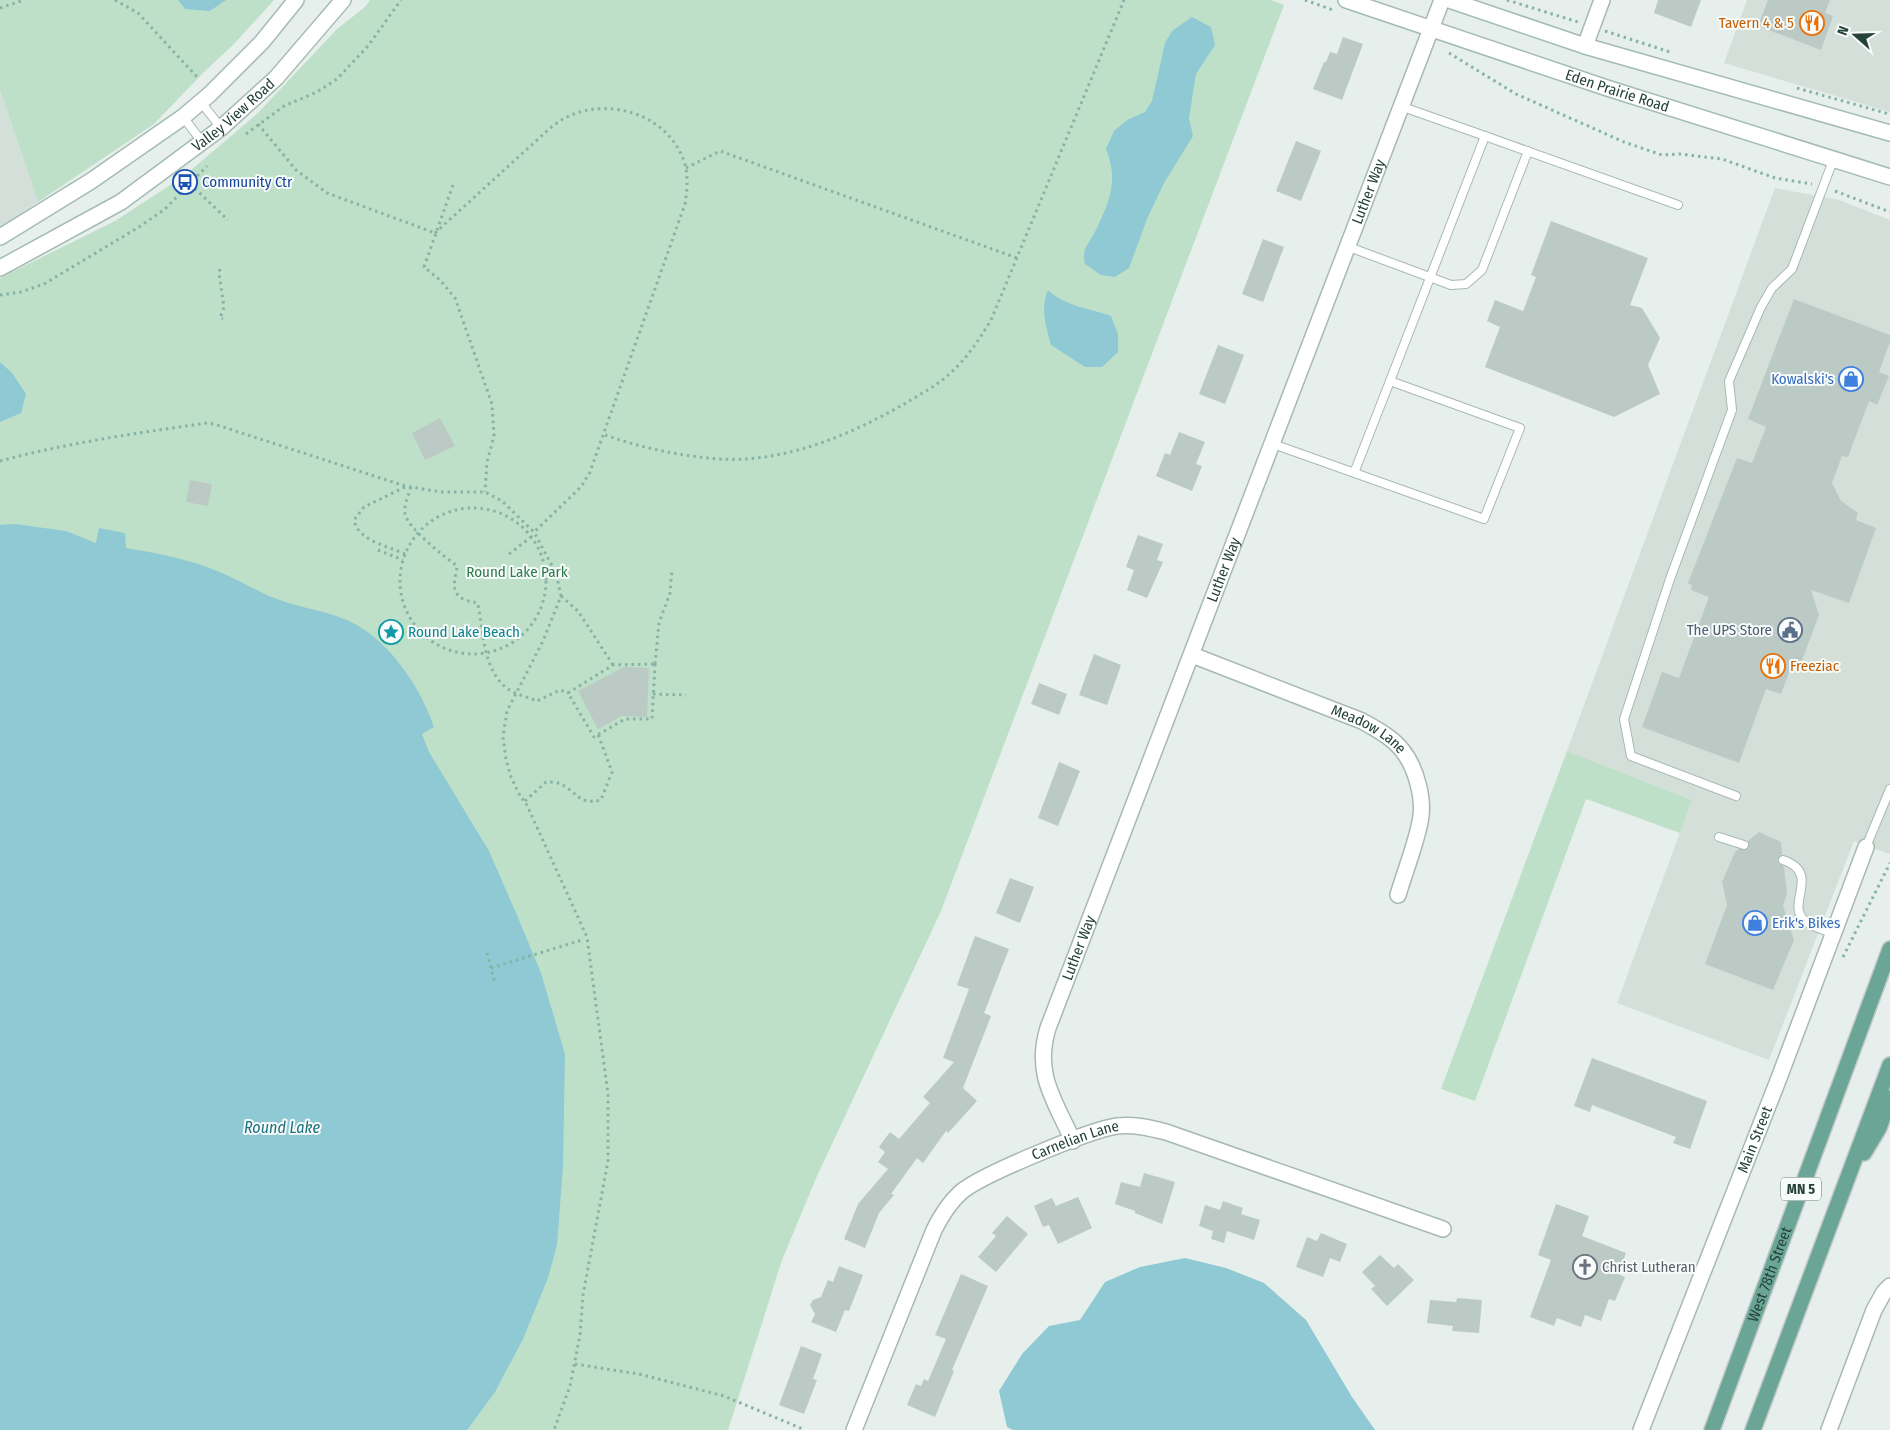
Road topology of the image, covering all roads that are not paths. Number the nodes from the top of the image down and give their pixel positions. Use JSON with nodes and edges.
{"nodes":[{"id":1,"x":296,"y":0,"type":"edge"},
{"id":2,"x":343,"y":0,"type":"edge"},
{"id":3,"x":1442,"y":0,"type":"edge"},
{"id":4,"x":1449,"y":0,"type":"edge"},
{"id":5,"x":1602,"y":0,"type":"edge"},
{"id":6,"x":1343,"y":6,"type":"edge"},
{"id":7,"x":1428,"y":37,"type":"junction"},
{"id":8,"x":1585,"y":46,"type":"junction"},
{"id":9,"x":201,"y":102,"type":"junction"},
{"id":10,"x":1403,"y":107,"type":"junction"},
{"id":11,"x":183,"y":117,"type":"junction"},
{"id":12,"x":222,"y":128,"type":"junction"},
{"id":13,"x":1890,"y":133,"type":"edge"},
{"id":14,"x":1485,"y":136,"type":"junction"},
{"id":15,"x":203,"y":142,"type":"junction"},
{"id":16,"x":1528,"y":151,"type":"junction"},
{"id":17,"x":1834,"y":158,"type":"junction"},
{"id":18,"x":1890,"y":177,"type":"edge"},
{"id":19,"x":1678,"y":205,"type":"dead end"},
{"id":20,"x":0,"y":237,"type":"edge"},
{"id":21,"x":1349,"y":247,"type":"junction"},
{"id":22,"x":0,"y":268,"type":"edge"},
{"id":23,"x":1430,"y":279,"type":"junction"},
{"id":24,"x":1390,"y":381,"type":"junction"},
{"id":25,"x":1273,"y":444,"type":"junction"},
{"id":26,"x":1354,"y":473,"type":"junction"},
{"id":27,"x":1192,"y":655,"type":"junction"},
{"id":28,"x":1890,"y":790,"type":"edge"},
{"id":29,"x":1736,"y":796,"type":"dead end"},
{"id":30,"x":1719,"y":837,"type":"dead end"},
{"id":31,"x":1744,"y":845,"type":"dead end"},
{"id":32,"x":1866,"y":846,"type":"joint"},
{"id":33,"x":1783,"y":860,"type":"dead end"},
{"id":34,"x":1398,"y":895,"type":"dead end"},
{"id":35,"x":1834,"y":934,"type":"junction"},
{"id":36,"x":1890,"y":949,"type":"edge"},
{"id":37,"x":1890,"y":1065,"type":"edge"},
{"id":38,"x":1890,"y":1098,"type":"edge"},
{"id":39,"x":1073,"y":1141,"type":"junction"},
{"id":40,"x":1839,"y":1198,"type":"junction"},
{"id":41,"x":1444,"y":1229,"type":"dead end"},
{"id":42,"x":1890,"y":1286,"type":"edge"},
{"id":43,"x":854,"y":1430,"type":"edge"},
{"id":44,"x":1641,"y":1430,"type":"edge"},
{"id":45,"x":1712,"y":1430,"type":"edge"},
{"id":46,"x":1753,"y":1430,"type":"edge"},
{"id":47,"x":1829,"y":1430,"type":"edge"}],
"edges":[{"from":1,"to":9,"type":"street","name":"Valley View Road"},
{"from":2,"to":12,"type":"street","name":"Valley View Road"},
{"from":3,"to":7,"type":"street","name":"Luther Way"},
{"from":4,"to":8,"type":"street"},
{"from":5,"to":8,"type":"street"},
{"from":6,"to":7,"type":"street","name":"Eden Prairie Road"},
{"from":7,"to":10,"type":"street","name":"Luther Way"},
{"from":7,"to":17,"type":"street","name":"Eden Prairie Road"},
{"from":8,"to":13,"type":"street"},
{"from":9,"to":11,"type":"street","name":"Valley View Road"},
{"from":9,"to":12,"type":"lane"},
{"from":10,"to":14,"type":"lane"},
{"from":10,"to":21,"type":"street","name":"Luther Way"},
{"from":11,"to":15,"type":"lane"},
{"from":11,"to":20,"type":"street","name":"Valley View Road"},
{"from":12,"to":15,"type":"street","name":"Valley View Road"},
{"from":14,"to":16,"type":"lane"},
{"from":14,"to":23,"type":"lane"},
{"from":15,"to":22,"type":"street","name":"Valley View Road"},
{"from":16,"to":19,"type":"lane"},
{"from":16,"to":23,"type":"lane"},
{"from":17,"to":18,"type":"street","name":"Eden Prairie Road"},
{"from":17,"to":29,"type":"lane"},
{"from":21,"to":23,"type":"lane"},
{"from":21,"to":25,"type":"street","name":"Luther Way"},
{"from":23,"to":24,"type":"lane"},
{"from":24,"to":26,"type":"lane"},
{"from":24,"to":26,"type":"lane"},
{"from":25,"to":26,"type":"lane"},
{"from":25,"to":27,"type":"street","name":"Luther Way"},
{"from":27,"to":34,"type":"street","name":"Meadow Lane"},
{"from":27,"to":39,"type":"street","name":"Luther Way"},
{"from":28,"to":32,"type":"lane"},
{"from":30,"to":31,"type":"lane"},
{"from":32,"to":35,"type":"street","name":"Main Street"},
{"from":33,"to":35,"type":"lane"},
{"from":35,"to":44,"type":"street","name":"Main Street"},
{"from":36,"to":45,"type":"main road","name":"West 78th Street","number":"MN 5"},
{"from":37,"to":40,"type":"main road","number":"MN 5"},
{"from":38,"to":40,"type":"main road"},
{"from":39,"to":41,"type":"street","name":"Carnelian Lane"},
{"from":39,"to":43,"type":"street","name":"Carnelian Lane"},
{"from":40,"to":46,"type":"main road","number":"MN 5"},
{"from":42,"to":47,"type":"street"}]}
